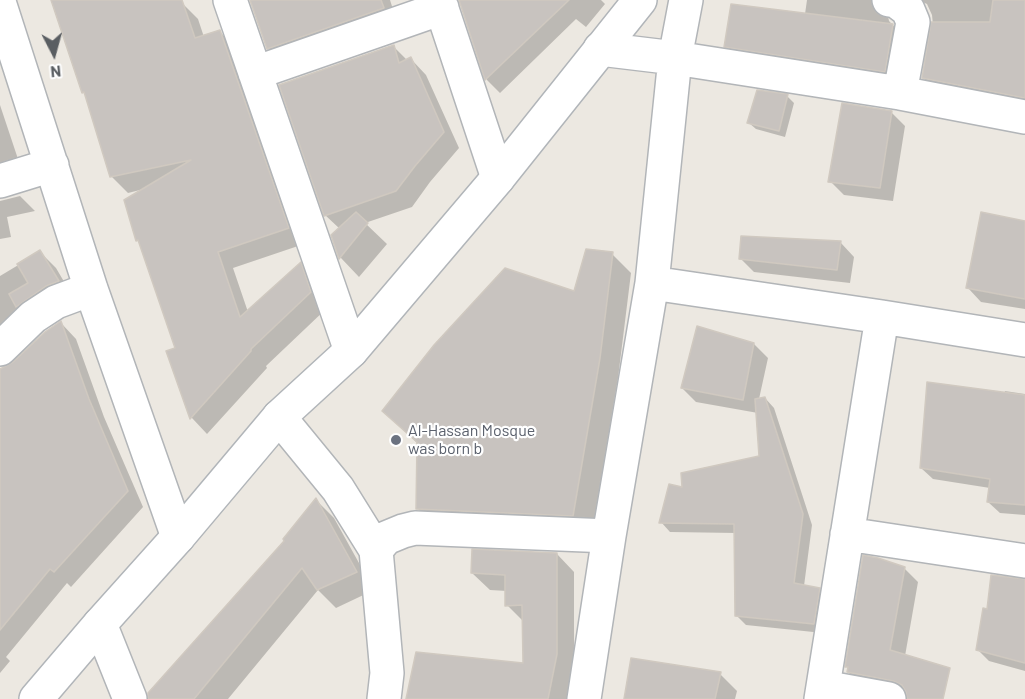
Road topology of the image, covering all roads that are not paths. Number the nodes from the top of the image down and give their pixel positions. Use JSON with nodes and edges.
{"nodes":[{"id":1,"x":230,"y":0,"type":"edge"},
{"id":2,"x":640,"y":0,"type":"edge"},
{"id":3,"x":686,"y":0,"type":"edge"},
{"id":4,"x":889,"y":0,"type":"edge"},
{"id":5,"x":440,"y":4,"type":"edge"},
{"id":6,"x":0,"y":5,"type":"edge"},
{"id":7,"x":600,"y":49,"type":"junction"},
{"id":8,"x":675,"y":58,"type":"junction"},
{"id":9,"x":255,"y":73,"type":"junction"},
{"id":10,"x":900,"y":93,"type":"junction"},
{"id":11,"x":1025,"y":117,"type":"edge"},
{"id":12,"x":52,"y":165,"type":"junction"},
{"id":13,"x":498,"y":178,"type":"junction"},
{"id":14,"x":0,"y":181,"type":"edge"},
{"id":15,"x":652,"y":283,"type":"junction"},
{"id":16,"x":91,"y":289,"type":"junction"},
{"id":17,"x":882,"y":317,"type":"junction"},
{"id":18,"x":1025,"y":340,"type":"edge"},
{"id":19,"x":0,"y":349,"type":"edge"},
{"id":20,"x":351,"y":351,"type":"junction"},
{"id":21,"x":279,"y":417,"type":"junction"},
{"id":22,"x":847,"y":534,"type":"junction"},
{"id":23,"x":609,"y":536,"type":"junction"},
{"id":24,"x":178,"y":537,"type":"junction"},
{"id":25,"x":376,"y":550,"type":"junction"},
{"id":26,"x":1025,"y":561,"type":"edge"},
{"id":27,"x":100,"y":624,"type":"junction"},
{"id":28,"x":822,"y":693,"type":"edge"},
{"id":29,"x":36,"y":699,"type":"edge"},
{"id":30,"x":130,"y":699,"type":"edge"},
{"id":31,"x":384,"y":699,"type":"edge"},
{"id":32,"x":584,"y":699,"type":"edge"},
{"id":33,"x":889,"y":699,"type":"edge"}],
"edges":[{"from":1,"to":9,"type":"street"},
{"from":2,"to":7,"type":"street"},
{"from":3,"to":8,"type":"street"},
{"from":4,"to":10,"type":"street"},
{"from":5,"to":9,"type":"street"},
{"from":5,"to":13,"type":"street"},
{"from":6,"to":12,"type":"street"},
{"from":7,"to":8,"type":"street"},
{"from":7,"to":13,"type":"street"},
{"from":8,"to":10,"type":"street"},
{"from":8,"to":15,"type":"street"},
{"from":9,"to":20,"type":"street"},
{"from":10,"to":11,"type":"street"},
{"from":12,"to":14,"type":"street"},
{"from":12,"to":16,"type":"street"},
{"from":13,"to":20,"type":"street"},
{"from":15,"to":17,"type":"street"},
{"from":15,"to":23,"type":"street"},
{"from":16,"to":19,"type":"street"},
{"from":16,"to":24,"type":"street"},
{"from":17,"to":18,"type":"street"},
{"from":17,"to":22,"type":"street"},
{"from":20,"to":21,"type":"street"},
{"from":21,"to":24,"type":"street"},
{"from":21,"to":25,"type":"street"},
{"from":22,"to":26,"type":"street"},
{"from":22,"to":28,"type":"street"},
{"from":23,"to":25,"type":"street"},
{"from":23,"to":32,"type":"street"},
{"from":24,"to":27,"type":"street"},
{"from":25,"to":31,"type":"street"},
{"from":27,"to":29,"type":"street"},
{"from":27,"to":30,"type":"street"},
{"from":28,"to":33,"type":"street"}]}
